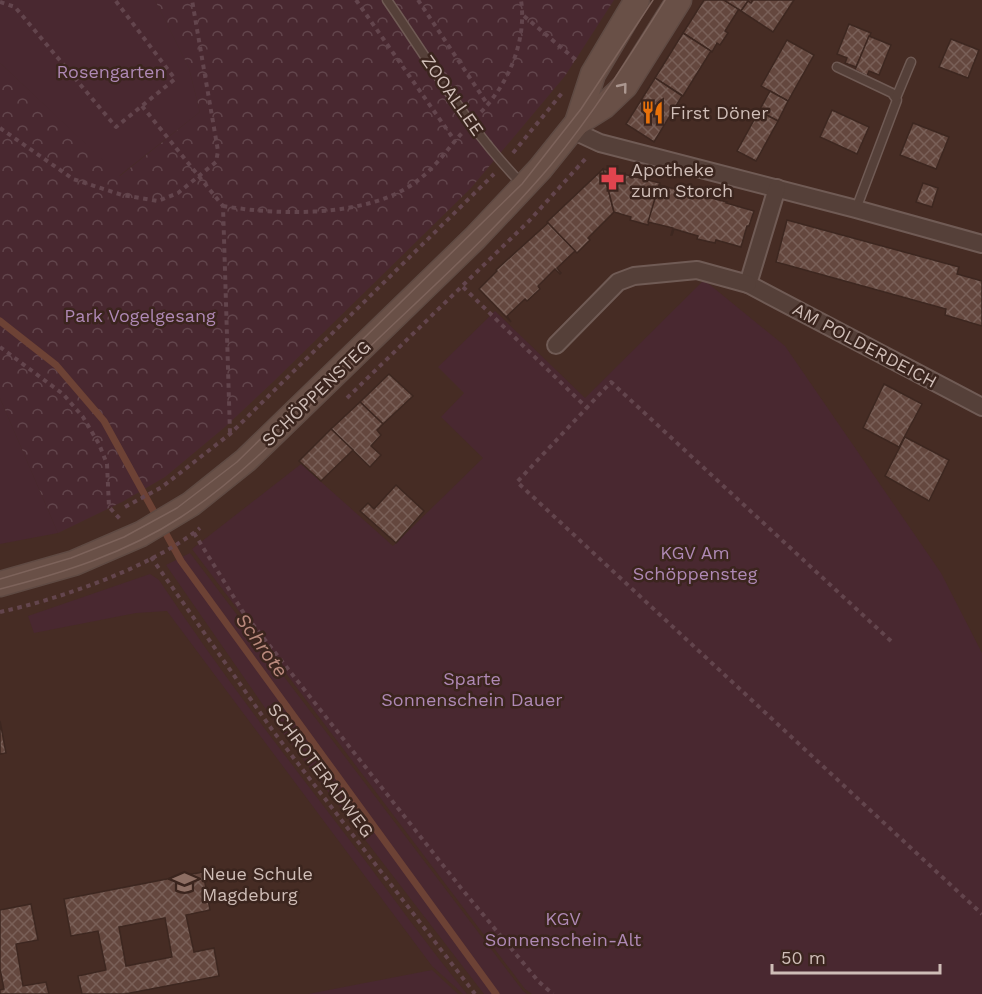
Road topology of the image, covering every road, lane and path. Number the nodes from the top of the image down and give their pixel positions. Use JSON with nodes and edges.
{"nodes":[{"id":1,"x":115,"y":0,"type":"edge"},
{"id":2,"x":192,"y":0,"type":"edge"},
{"id":3,"x":356,"y":0,"type":"edge"},
{"id":4,"x":387,"y":0,"type":"edge"},
{"id":5,"x":418,"y":0,"type":"edge"},
{"id":6,"x":521,"y":0,"type":"edge"},
{"id":7,"x":637,"y":0,"type":"edge"},
{"id":8,"x":679,"y":0,"type":"edge"},
{"id":9,"x":0,"y":2,"type":"edge"},
{"id":10,"x":524,"y":16,"type":"junction"},
{"id":11,"x":911,"y":62,"type":"dead end"},
{"id":12,"x":581,"y":66,"type":"dead end"},
{"id":13,"x":837,"y":67,"type":"dead end"},
{"id":14,"x":563,"y":92,"type":"dead end"},
{"id":15,"x":896,"y":98,"type":"junction"},
{"id":16,"x":488,"y":105,"type":"junction"},
{"id":17,"x":141,"y":106,"type":"junction"},
{"id":18,"x":471,"y":123,"type":"junction"},
{"id":19,"x":575,"y":126,"type":"junction"},
{"id":20,"x":0,"y":128,"type":"edge"},
{"id":21,"x":454,"y":141,"type":"junction"},
{"id":22,"x":520,"y":145,"type":"dead end"},
{"id":23,"x":199,"y":176,"type":"junction"},
{"id":24,"x":489,"y":180,"type":"dead end"},
{"id":25,"x":525,"y":186,"type":"junction"},
{"id":26,"x":777,"y":188,"type":"junction"},
{"id":27,"x":224,"y":206,"type":"junction"},
{"id":28,"x":856,"y":209,"type":"junction"},
{"id":29,"x":982,"y":244,"type":"edge"},
{"id":30,"x":748,"y":284,"type":"junction"},
{"id":31,"x":462,"y":287,"type":"dead end"},
{"id":32,"x":556,"y":345,"type":"dead end"},
{"id":33,"x":0,"y":347,"type":"edge"},
{"id":34,"x":982,"y":407,"type":"edge"},
{"id":35,"x":587,"y":408,"type":"junction"},
{"id":36,"x":230,"y":434,"type":"junction"},
{"id":37,"x":125,"y":507,"type":"dead end"},
{"id":38,"x":114,"y":512,"type":"dead end"},
{"id":39,"x":0,"y":584,"type":"edge"},
{"id":40,"x":891,"y":641,"type":"dead end"},
{"id":41,"x":982,"y":914,"type":"edge"},
{"id":42,"x":475,"y":994,"type":"edge"},
{"id":43,"x":553,"y":994,"type":"edge"}],
"edges":[{"from":1,"to":17,"type":"path"},
{"from":2,"to":23,"type":"path"},
{"from":3,"to":21,"type":"path"},
{"from":4,"to":18,"type":"lane","name":"ZOOALLEE"},
{"from":5,"to":16,"type":"path"},
{"from":6,"to":10,"type":"path"},
{"from":7,"to":19,"type":"main road","name":"SCHÖPPENSTEG"},
{"from":19,"to":8,"type":"main road","name":"SCHÖPPENSTEG","one_way":true},
{"from":9,"to":17,"type":"path"},
{"from":10,"to":12,"type":"path"},
{"from":10,"to":16,"type":"path"},
{"from":11,"to":15,"type":"lane"},
{"from":13,"to":15,"type":"lane"},
{"from":14,"to":22,"type":"path"},
{"from":15,"to":28,"type":"lane"},
{"from":16,"to":18,"type":"path"},
{"from":17,"to":23,"type":"path"},
{"from":18,"to":21,"type":"path"},
{"from":18,"to":25,"type":"lane","name":"ZOOALLEE"},
{"from":19,"to":25,"type":"main road","name":"SCHÖPPENSTEG"},
{"from":19,"to":26,"type":"street"},
{"from":20,"to":23,"type":"path"},
{"from":21,"to":27,"type":"path"},
{"from":23,"to":27,"type":"path"},
{"from":24,"to":36,"type":"path","name":"SCHÖPPENSTEG"},
{"from":25,"to":39,"type":"main road","name":"SCHÖPPENSTEG"},
{"from":26,"to":28,"type":"street"},
{"from":26,"to":30,"type":"street"},
{"from":27,"to":36,"type":"path"},
{"from":28,"to":29,"type":"street"},
{"from":30,"to":32,"type":"street","name":"AM POLDERDEICH"},
{"from":30,"to":34,"type":"street","name":"AM POLDERDEICH"},
{"from":31,"to":35,"type":"path"},
{"from":33,"to":38,"type":"path"},
{"from":35,"to":40,"type":"path"},
{"from":35,"to":41,"type":"path"},
{"from":36,"to":37,"type":"path","name":"SCHÖPPENSTEG"},
{"from":42,"to":43,"type":"path","name":"SCHROTERADWEG"}]}
